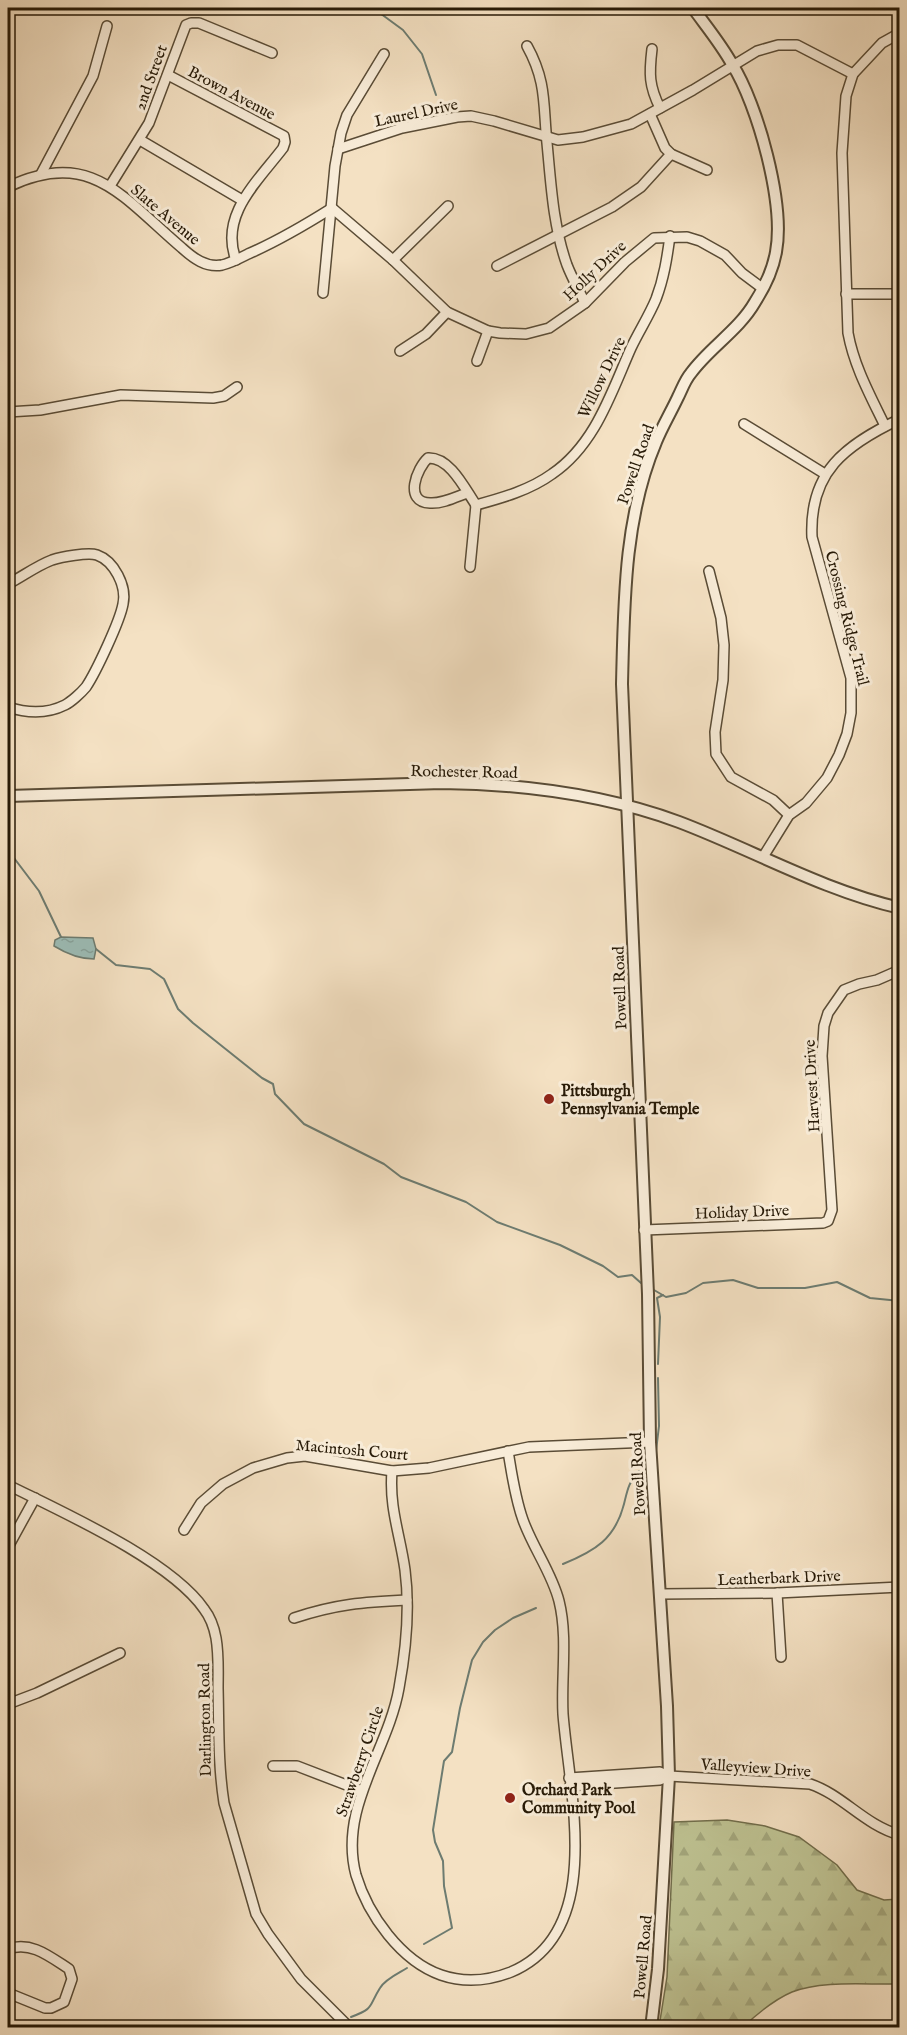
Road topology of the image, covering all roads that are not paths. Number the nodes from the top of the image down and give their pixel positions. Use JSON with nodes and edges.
{"nodes":[{"id":1,"x":693,"y":8,"type":"edge"},
{"id":2,"x":107,"y":27,"type":"dead end"},
{"id":3,"x":900,"y":33,"type":"edge"},
{"id":4,"x":527,"y":46,"type":"dead end"},
{"id":5,"x":652,"y":49,"type":"dead end"},
{"id":6,"x":272,"y":53,"type":"dead end"},
{"id":7,"x":384,"y":54,"type":"dead end"},
{"id":8,"x":733,"y":64,"type":"junction"},
{"id":9,"x":853,"y":74,"type":"junction"},
{"id":10,"x":168,"y":75,"type":"junction"},
{"id":11,"x":660,"y":108,"type":"junction"},
{"id":12,"x":650,"y":114,"type":"junction"},
{"id":13,"x":546,"y":137,"type":"junction"},
{"id":14,"x":140,"y":140,"type":"junction"},
{"id":15,"x":338,"y":149,"type":"junction"},
{"id":16,"x":671,"y":154,"type":"junction"},
{"id":17,"x":707,"y":170,"type":"dead end"},
{"id":18,"x":41,"y":174,"type":"junction"},
{"id":19,"x":110,"y":186,"type":"junction"},
{"id":20,"x":8,"y":187,"type":"edge"},
{"id":21,"x":242,"y":200,"type":"junction"},
{"id":22,"x":448,"y":206,"type":"dead end"},
{"id":23,"x":332,"y":208,"type":"junction"},
{"id":24,"x":558,"y":235,"type":"junction"},
{"id":25,"x":670,"y":236,"type":"junction"},
{"id":26,"x":236,"y":260,"type":"junction"},
{"id":27,"x":393,"y":261,"type":"junction"},
{"id":28,"x":497,"y":266,"type":"dead end"},
{"id":29,"x":762,"y":288,"type":"junction"},
{"id":30,"x":324,"y":293,"type":"dead end"},
{"id":31,"x":846,"y":294,"type":"junction"},
{"id":32,"x":900,"y":294,"type":"edge"},
{"id":33,"x":585,"y":303,"type":"junction"},
{"id":34,"x":447,"y":312,"type":"junction"},
{"id":35,"x":488,"y":331,"type":"junction"},
{"id":36,"x":399,"y":351,"type":"dead end"},
{"id":37,"x":477,"y":361,"type":"dead end"},
{"id":38,"x":237,"y":387,"type":"dead end"},
{"id":39,"x":8,"y":412,"type":"edge"},
{"id":40,"x":900,"y":419,"type":"edge"},
{"id":41,"x":744,"y":424,"type":"dead end"},
{"id":42,"x":885,"y":426,"type":"junction"},
{"id":43,"x":825,"y":474,"type":"junction"},
{"id":44,"x":467,"y":493,"type":"junction"},
{"id":45,"x":476,"y":505,"type":"junction"},
{"id":46,"x":470,"y":567,"type":"dead end"},
{"id":47,"x":709,"y":571,"type":"dead end"},
{"id":48,"x":8,"y":584,"type":"edge"},
{"id":49,"x":8,"y":707,"type":"edge"},
{"id":50,"x":8,"y":796,"type":"edge"},
{"id":51,"x":627,"y":805,"type":"junction"},
{"id":52,"x":789,"y":815,"type":"junction"},
{"id":53,"x":763,"y":857,"type":"junction"},
{"id":54,"x":900,"y":908,"type":"edge"},
{"id":55,"x":900,"y":970,"type":"edge"},
{"id":56,"x":832,"y":1210,"type":"joint"},
{"id":57,"x":644,"y":1230,"type":"junction"},
{"id":58,"x":650,"y":1442,"type":"junction"},
{"id":59,"x":508,"y":1451,"type":"junction"},
{"id":60,"x":392,"y":1471,"type":"junction"},
{"id":61,"x":8,"y":1485,"type":"edge"},
{"id":62,"x":35,"y":1498,"type":"junction"},
{"id":63,"x":184,"y":1530,"type":"dead end"},
{"id":64,"x":8,"y":1547,"type":"edge"},
{"id":65,"x":899,"y":1588,"type":"edge"},
{"id":66,"x":777,"y":1593,"type":"junction"},
{"id":67,"x":660,"y":1594,"type":"junction"},
{"id":68,"x":407,"y":1600,"type":"junction"},
{"id":69,"x":900,"y":1600,"type":"edge"},
{"id":70,"x":294,"y":1618,"type":"dead end"},
{"id":71,"x":120,"y":1653,"type":"dead end"},
{"id":72,"x":781,"y":1657,"type":"dead end"},
{"id":73,"x":8,"y":1704,"type":"edge"},
{"id":74,"x":273,"y":1767,"type":"dead end"},
{"id":75,"x":669,"y":1776,"type":"junction"},
{"id":76,"x":570,"y":1782,"type":"junction"},
{"id":77,"x":362,"y":1791,"type":"junction"},
{"id":78,"x":900,"y":1835,"type":"edge"},
{"id":79,"x":8,"y":1949,"type":"edge"},
{"id":80,"x":8,"y":1993,"type":"edge"},
{"id":81,"x":350,"y":2028,"type":"edge"},
{"id":82,"x":651,"y":2028,"type":"edge"}],
"edges":[{"from":1,"to":8,"type":"street","name":"Powell Road"},
{"from":2,"to":18,"type":"street"},
{"from":3,"to":9,"type":"street"},
{"from":4,"to":13,"type":"street"},
{"from":5,"to":11,"type":"street"},
{"from":6,"to":10,"type":"street","name":"2nd Street"},
{"from":7,"to":15,"type":"street"},
{"from":8,"to":9,"type":"street","name":"Laurel Drive"},
{"from":8,"to":11,"type":"street","name":"Laurel Drive"},
{"from":8,"to":29,"type":"street","name":"Powell Road"},
{"from":9,"to":31,"type":"street"},
{"from":10,"to":14,"type":"street","name":"2nd Street"},
{"from":10,"to":21,"type":"street","name":"Brown Avenue"},
{"from":11,"to":12,"type":"street","name":"Laurel Drive"},
{"from":12,"to":13,"type":"street","name":"Laurel Drive"},
{"from":12,"to":16,"type":"street"},
{"from":13,"to":15,"type":"street","name":"Laurel Drive"},
{"from":13,"to":24,"type":"street"},
{"from":14,"to":19,"type":"street","name":"2nd Street"},
{"from":14,"to":21,"type":"street"},
{"from":15,"to":23,"type":"street"},
{"from":16,"to":17,"type":"street"},
{"from":16,"to":24,"type":"street"},
{"from":18,"to":19,"type":"street","name":"Slate Avenue"},
{"from":18,"to":20,"type":"street","name":"Slate Avenue"},
{"from":19,"to":26,"type":"street","name":"Slate Avenue"},
{"from":21,"to":26,"type":"street","name":"Brown Avenue"},
{"from":22,"to":27,"type":"street"},
{"from":23,"to":26,"type":"street","name":"Slate Avenue"},
{"from":23,"to":27,"type":"street","name":"Holly Drive"},
{"from":23,"to":30,"type":"street"},
{"from":24,"to":28,"type":"street"},
{"from":24,"to":33,"type":"street"},
{"from":25,"to":29,"type":"street"},
{"from":25,"to":33,"type":"street","name":"Holly Drive"},
{"from":25,"to":45,"type":"street","name":"Willow Drive"},
{"from":27,"to":34,"type":"street","name":"Holly Drive"},
{"from":29,"to":51,"type":"street","name":"Powell Road"},
{"from":31,"to":32,"type":"street"},
{"from":31,"to":42,"type":"street"},
{"from":33,"to":35,"type":"street","name":"Holly Drive"},
{"from":34,"to":35,"type":"street","name":"Holly Drive"},
{"from":34,"to":36,"type":"street"},
{"from":35,"to":37,"type":"street"},
{"from":38,"to":39,"type":"street"},
{"from":40,"to":42,"type":"street","name":"Crossing Ridge Trail"},
{"from":41,"to":43,"type":"street"},
{"from":42,"to":43,"type":"street","name":"Crossing Ridge Trail"},
{"from":43,"to":52,"type":"street","name":"Crossing Ridge Trail"},
{"from":44,"to":44,"type":"street"},
{"from":44,"to":45,"type":"street"},
{"from":45,"to":46,"type":"street"},
{"from":47,"to":52,"type":"street"},
{"from":48,"to":49,"type":"street"},
{"from":50,"to":51,"type":"street","name":"Rochester Road"},
{"from":51,"to":53,"type":"street","name":"Rochester Road"},
{"from":51,"to":57,"type":"street","name":"Powell Road"},
{"from":52,"to":53,"type":"street","name":"Crossing Ridge Trail"},
{"from":53,"to":54,"type":"street","name":"Rochester Road"},
{"from":55,"to":56,"type":"street","name":"Harvest Drive"},
{"from":56,"to":57,"type":"street","name":"Holiday Drive"},
{"from":57,"to":58,"type":"street","name":"Powell Road"},
{"from":58,"to":59,"type":"street","name":"Macintosh Court"},
{"from":58,"to":67,"type":"street","name":"Powell Road"},
{"from":59,"to":60,"type":"street","name":"Macintosh Court"},
{"from":59,"to":76,"type":"street","name":"Strawberry Circle"},
{"from":60,"to":63,"type":"street","name":"Macintosh Court"},
{"from":60,"to":68,"type":"street","name":"Strawberry Circle"},
{"from":61,"to":62,"type":"street","name":"Darlington Road"},
{"from":62,"to":64,"type":"street"},
{"from":62,"to":81,"type":"street","name":"Darlington Road"},
{"from":65,"to":66,"type":"street","name":"Leatherbark Drive"},
{"from":65,"to":69,"type":"street"},
{"from":66,"to":67,"type":"street","name":"Leatherbark Drive"},
{"from":66,"to":72,"type":"street"},
{"from":67,"to":75,"type":"street","name":"Powell Road"},
{"from":68,"to":70,"type":"street"},
{"from":68,"to":77,"type":"street","name":"Strawberry Circle"},
{"from":71,"to":73,"type":"street"},
{"from":74,"to":77,"type":"street"},
{"from":75,"to":76,"type":"street","name":"Valleyview Drive"},
{"from":75,"to":78,"type":"street","name":"Valleyview Drive"},
{"from":75,"to":82,"type":"street","name":"Powell Road"},
{"from":76,"to":77,"type":"street","name":"Strawberry Circle"},
{"from":79,"to":80,"type":"street"}]}
